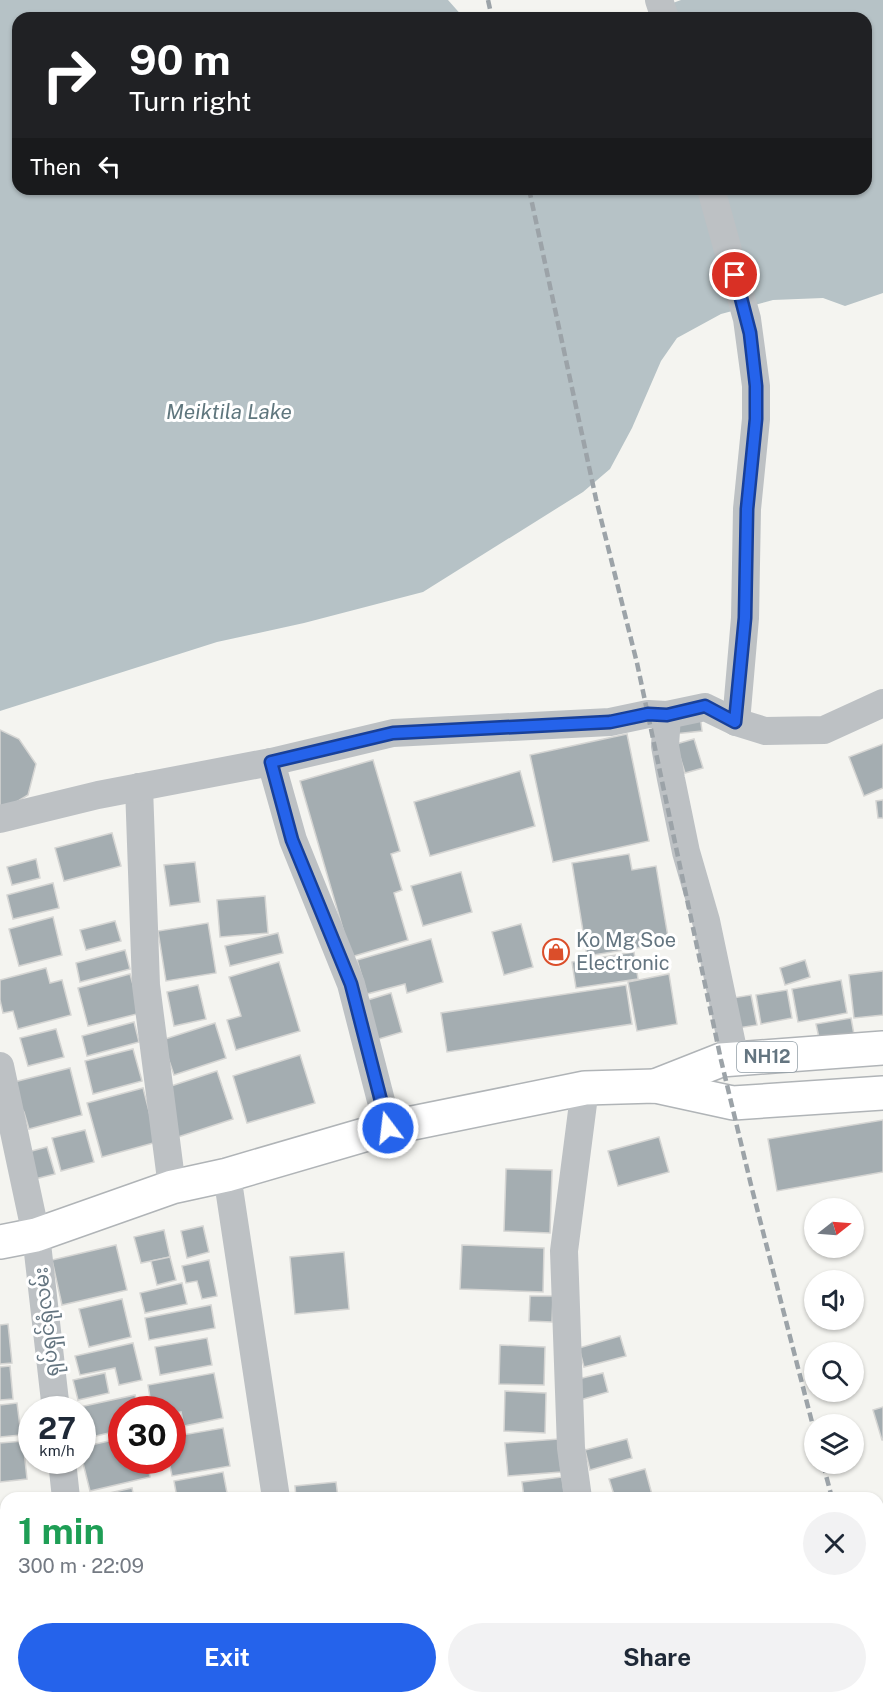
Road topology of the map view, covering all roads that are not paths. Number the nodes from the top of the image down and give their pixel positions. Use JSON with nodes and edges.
{"nodes":[{"id":1,"x":713,"y":195,"type":"edge"},
{"id":2,"x":883,"y":703,"type":"edge"},
{"id":3,"x":667,"y":715,"type":"junction"},
{"id":4,"x":735,"y":722,"type":"junction"},
{"id":5,"x":271,"y":762,"type":"junction"},
{"id":6,"x":140,"y":787,"type":"junction"},
{"id":7,"x":0,"y":819,"type":"edge"},
{"id":8,"x":883,"y":1048,"type":"edge"},
{"id":9,"x":735,"y":1059,"type":"junction"},
{"id":10,"x":0,"y":1066,"type":"edge"},
{"id":11,"x":655,"y":1086,"type":"junction"},
{"id":12,"x":585,"y":1088,"type":"junction"},
{"id":13,"x":883,"y":1093,"type":"edge"},
{"id":14,"x":388,"y":1128,"type":"junction"},
{"id":15,"x":227,"y":1175,"type":"junction"},
{"id":16,"x":172,"y":1187,"type":"junction"},
{"id":17,"x":36,"y":1235,"type":"junction"},
{"id":18,"x":0,"y":1242,"type":"edge"},
{"id":19,"x":54,"y":1396,"type":"edge"},
{"id":20,"x":63,"y":1474,"type":"edge"},
{"id":21,"x":65,"y":1492,"type":"edge"},
{"id":22,"x":275,"y":1492,"type":"edge"},
{"id":23,"x":577,"y":1492,"type":"edge"}],
"edges":[{"from":1,"to":4,"type":"street"},
{"from":2,"to":4,"type":"street"},
{"from":3,"to":4,"type":"street"},
{"from":3,"to":5,"type":"street"},
{"from":3,"to":9,"type":"street"},
{"from":5,"to":6,"type":"street"},
{"from":5,"to":14,"type":"street"},
{"from":6,"to":7,"type":"street"},
{"from":6,"to":16,"type":"street"},
{"from":8,"to":9,"type":"highway","number":"NH12"},
{"from":9,"to":11,"type":"highway","number":"NH12"},
{"from":10,"to":17,"type":"street","name":"ရုပ်ရှင်ရုံလမ်း"},
{"from":11,"to":12,"type":"highway","number":"NH12"},
{"from":11,"to":13,"type":"highway","number":"NH12"},
{"from":12,"to":14,"type":"highway","number":"NH12"},
{"from":12,"to":23,"type":"street"},
{"from":14,"to":15,"type":"highway","number":"NH12"},
{"from":15,"to":16,"type":"highway","number":"NH12"},
{"from":15,"to":22,"type":"street"},
{"from":16,"to":17,"type":"highway","number":"NH12"},
{"from":17,"to":18,"type":"highway","number":"NH12"},
{"from":17,"to":19,"type":"street","name":"ရုပ်ရှင်ရုံလမ်း"},
{"from":20,"to":21,"type":"street"}]}
